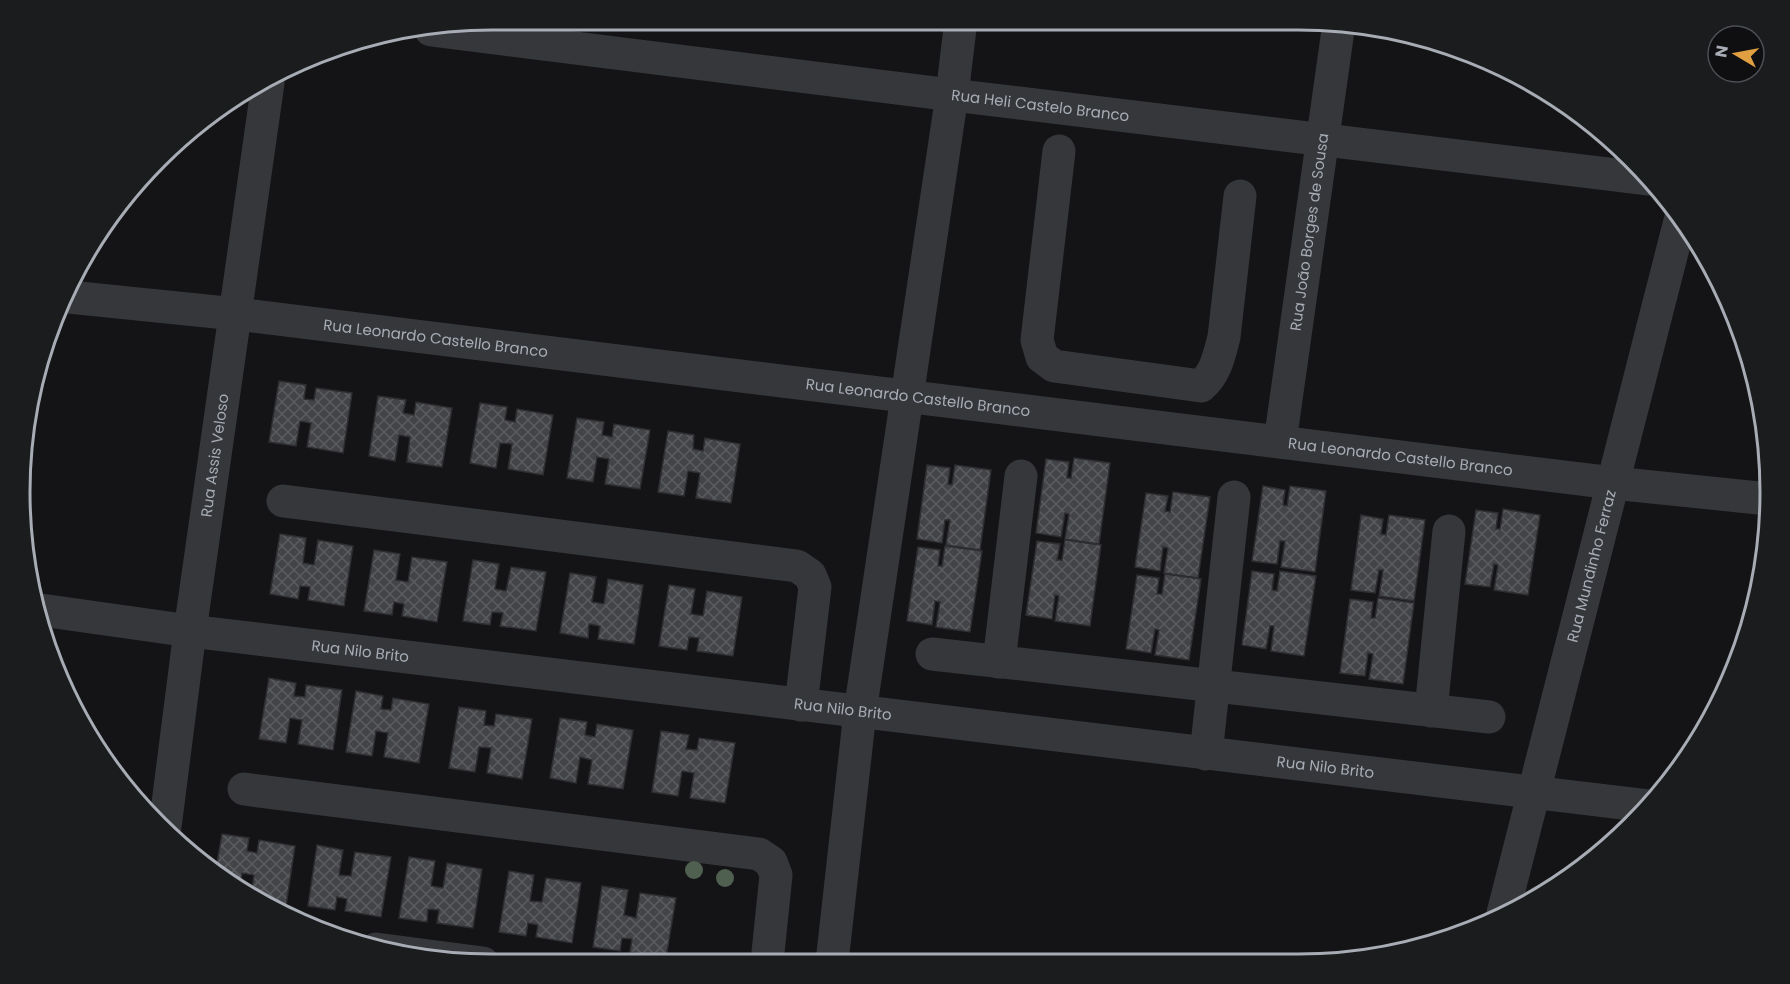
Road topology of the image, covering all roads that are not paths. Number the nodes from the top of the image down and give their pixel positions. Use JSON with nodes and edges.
{"nodes":[{"id":1,"x":960,"y":30,"type":"edge"},
{"id":2,"x":449,"y":32,"type":"edge"},
{"id":3,"x":1338,"y":32,"type":"edge"},
{"id":4,"x":267,"y":89,"type":"edge"},
{"id":5,"x":952,"y":95,"type":"junction"},
{"id":6,"x":1322,"y":139,"type":"junction"},
{"id":7,"x":1059,"y":151,"type":"dead end"},
{"id":8,"x":1636,"y":177,"type":"edge"},
{"id":9,"x":1240,"y":196,"type":"dead end"},
{"id":10,"x":1678,"y":229,"type":"edge"},
{"id":11,"x":73,"y":297,"type":"edge"},
{"id":12,"x":236,"y":314,"type":"junction"},
{"id":13,"x":1135,"y":377,"type":"junction"},
{"id":14,"x":907,"y":397,"type":"junction"},
{"id":15,"x":1126,"y":424,"type":"junction"},
{"id":16,"x":1280,"y":442,"type":"junction"},
{"id":17,"x":1021,"y":476,"type":"dead end"},
{"id":18,"x":1613,"y":483,"type":"junction"},
{"id":19,"x":1234,"y":497,"type":"dead end"},
{"id":20,"x":1760,"y":498,"type":"edge"},
{"id":21,"x":283,"y":501,"type":"dead end"},
{"id":22,"x":1449,"y":531,"type":"dead end"},
{"id":23,"x":46,"y":611,"type":"edge"},
{"id":24,"x":190,"y":631,"type":"junction"},
{"id":25,"x":932,"y":654,"type":"dead end"},
{"id":26,"x":999,"y":662,"type":"junction"},
{"id":27,"x":1214,"y":686,"type":"junction"},
{"id":28,"x":801,"y":705,"type":"junction"},
{"id":29,"x":1431,"y":711,"type":"junction"},
{"id":30,"x":861,"y":712,"type":"junction"},
{"id":31,"x":1489,"y":717,"type":"dead end"},
{"id":32,"x":1206,"y":754,"type":"junction"},
{"id":33,"x":244,"y":789,"type":"dead end"},
{"id":34,"x":1534,"y":793,"type":"junction"},
{"id":35,"x":1638,"y":805,"type":"edge"},
{"id":36,"x":166,"y":820,"type":"edge"},
{"id":37,"x":1505,"y":904,"type":"edge"},
{"id":38,"x":768,"y":954,"type":"edge"},
{"id":39,"x":833,"y":954,"type":"edge"}],
"edges":[{"from":1,"to":5,"type":"street"},
{"from":2,"to":5,"type":"street","name":"Rua Heli Castelo Branco"},
{"from":3,"to":6,"type":"street","name":"Rua João Borges de Sousa"},
{"from":4,"to":12,"type":"street","name":"Rua Assis Veloso"},
{"from":5,"to":6,"type":"street","name":"Rua Heli Castelo Branco"},
{"from":5,"to":14,"type":"street"},
{"from":6,"to":8,"type":"street","name":"Rua Heli Castelo Branco"},
{"from":6,"to":16,"type":"street","name":"Rua João Borges de Sousa"},
{"from":7,"to":13,"type":"street"},
{"from":9,"to":13,"type":"street"},
{"from":10,"to":18,"type":"street","name":"Rua Mundinho Ferraz"},
{"from":11,"to":12,"type":"street","name":"Rua Leonardo Castello Branco"},
{"from":12,"to":14,"type":"street","name":"Rua Leonardo Castello Branco"},
{"from":12,"to":24,"type":"street","name":"Rua Assis Veloso"},
{"from":13,"to":15,"type":"street"},
{"from":14,"to":15,"type":"street","name":"Rua Leonardo Castello Branco"},
{"from":14,"to":30,"type":"street"},
{"from":15,"to":16,"type":"street","name":"Rua Leonardo Castello Branco"},
{"from":16,"to":18,"type":"street","name":"Rua Leonardo Castello Branco"},
{"from":17,"to":26,"type":"street"},
{"from":18,"to":20,"type":"street","name":"Rua Leonardo Castello Branco"},
{"from":18,"to":34,"type":"street","name":"Rua Mundinho Ferraz"},
{"from":19,"to":27,"type":"street"},
{"from":21,"to":28,"type":"street"},
{"from":22,"to":29,"type":"street"},
{"from":23,"to":24,"type":"street","name":"Rua Nilo Brito"},
{"from":24,"to":28,"type":"street","name":"Rua Nilo Brito"},
{"from":24,"to":36,"type":"street","name":"Rua Assis Veloso"},
{"from":25,"to":26,"type":"street"},
{"from":26,"to":27,"type":"street"},
{"from":27,"to":29,"type":"street"},
{"from":27,"to":32,"type":"street"},
{"from":28,"to":30,"type":"street","name":"Rua Nilo Brito"},
{"from":29,"to":31,"type":"street"},
{"from":30,"to":32,"type":"street","name":"Rua Nilo Brito"},
{"from":30,"to":39,"type":"street"},
{"from":32,"to":34,"type":"street","name":"Rua Nilo Brito"},
{"from":33,"to":38,"type":"street"},
{"from":34,"to":35,"type":"street","name":"Rua Nilo Brito"},
{"from":34,"to":37,"type":"street","name":"Rua Mundinho Ferraz"}]}
